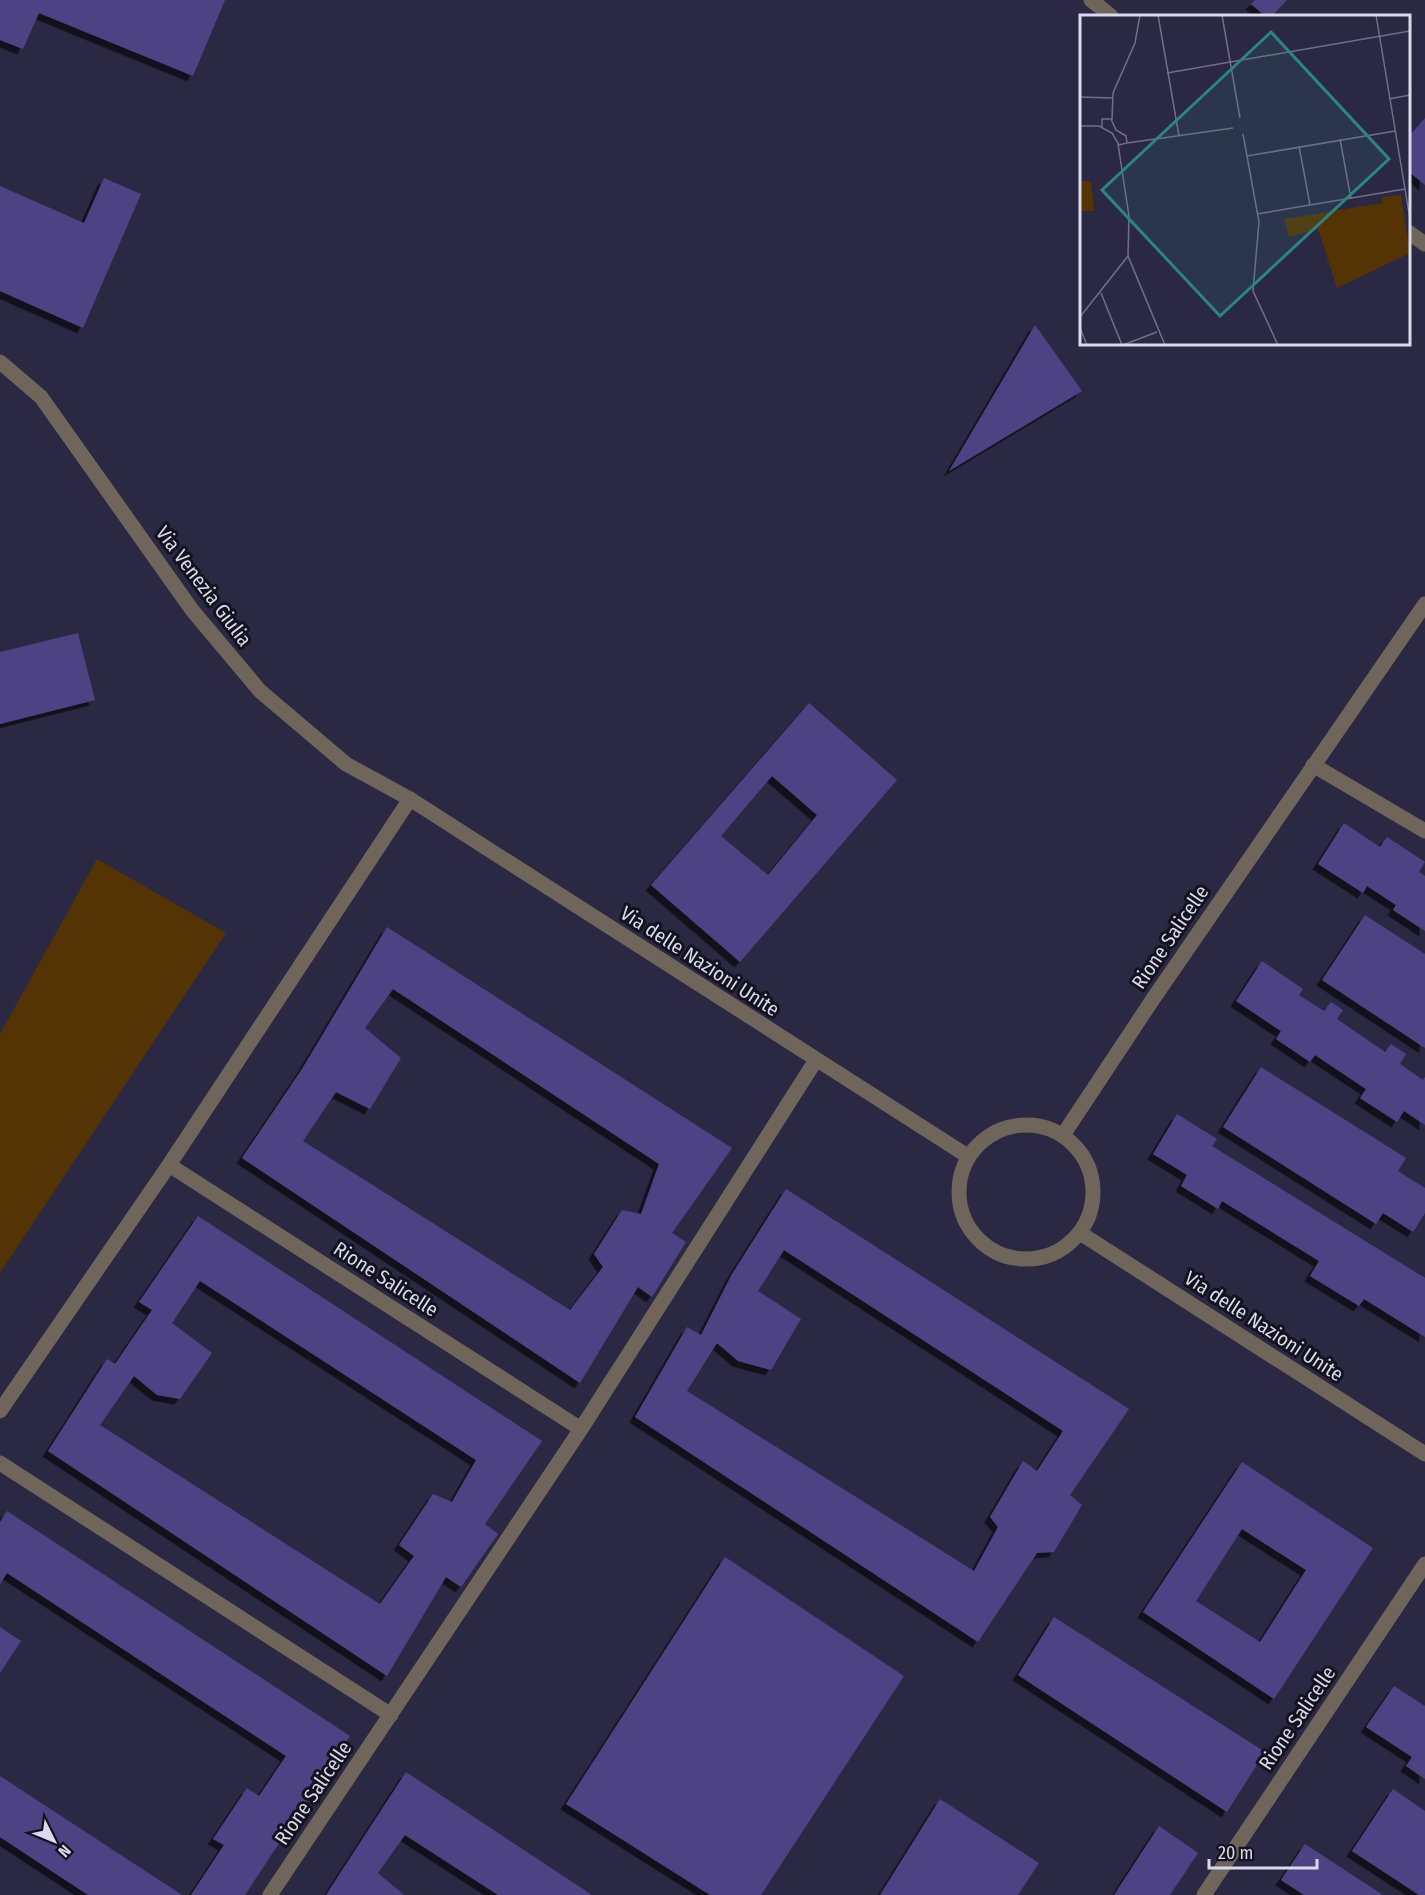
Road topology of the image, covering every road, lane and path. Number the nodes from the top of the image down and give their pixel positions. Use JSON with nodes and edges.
{"nodes":[{"id":1,"x":1092,"y":0,"type":"edge"},
{"id":2,"x":1109,"y":15,"type":"edge"},
{"id":3,"x":1410,"y":233,"type":"edge"},
{"id":4,"x":1425,"y":244,"type":"edge"},
{"id":5,"x":0,"y":362,"type":"edge"},
{"id":6,"x":1425,"y":604,"type":"edge"},
{"id":7,"x":1314,"y":765,"type":"junction"},
{"id":8,"x":410,"y":799,"type":"junction"},
{"id":9,"x":1425,"y":831,"type":"edge"},
{"id":10,"x":816,"y":1060,"type":"junction"},
{"id":11,"x":1062,"y":1135,"type":"junction"},
{"id":12,"x":969,"y":1157,"type":"junction"},
{"id":13,"x":169,"y":1165,"type":"junction"},
{"id":14,"x":1080,"y":1233,"type":"junction"},
{"id":15,"x":0,"y":1412,"type":"edge"},
{"id":16,"x":580,"y":1429,"type":"junction"},
{"id":17,"x":1425,"y":1454,"type":"edge"},
{"id":18,"x":0,"y":1463,"type":"edge"},
{"id":19,"x":1425,"y":1564,"type":"edge"},
{"id":20,"x":392,"y":1715,"type":"junction"},
{"id":21,"x":270,"y":1895,"type":"edge"},
{"id":22,"x":1204,"y":1895,"type":"edge"}],
"edges":[{"from":1,"to":2,"type":"street"},
{"from":3,"to":4,"type":"street"},
{"from":5,"to":8,"type":"street","name":"Via Venezia Giulia"},
{"from":6,"to":7,"type":"street","name":"Rione Salicelle"},
{"from":7,"to":9,"type":"street"},
{"from":7,"to":11,"type":"street","name":"Rione Salicelle"},
{"from":8,"to":10,"type":"street","name":"Via delle Nazioni Unite"},
{"from":8,"to":13,"type":"street"},
{"from":10,"to":12,"type":"street","name":"Via delle Nazioni Unite"},
{"from":10,"to":16,"type":"street","name":"Rione Salicelle"},
{"from":11,"to":12,"type":"street"},
{"from":11,"to":14,"type":"street"},
{"from":12,"to":14,"type":"street"},
{"from":13,"to":15,"type":"street"},
{"from":13,"to":16,"type":"street","name":"Rione Salicelle"},
{"from":14,"to":17,"type":"street","name":"Via delle Nazioni Unite"},
{"from":16,"to":20,"type":"street","name":"Rione Salicelle"},
{"from":18,"to":20,"type":"street"},
{"from":19,"to":22,"type":"street","name":"Rione Salicelle"},
{"from":20,"to":21,"type":"street","name":"Rione Salicelle"}]}
